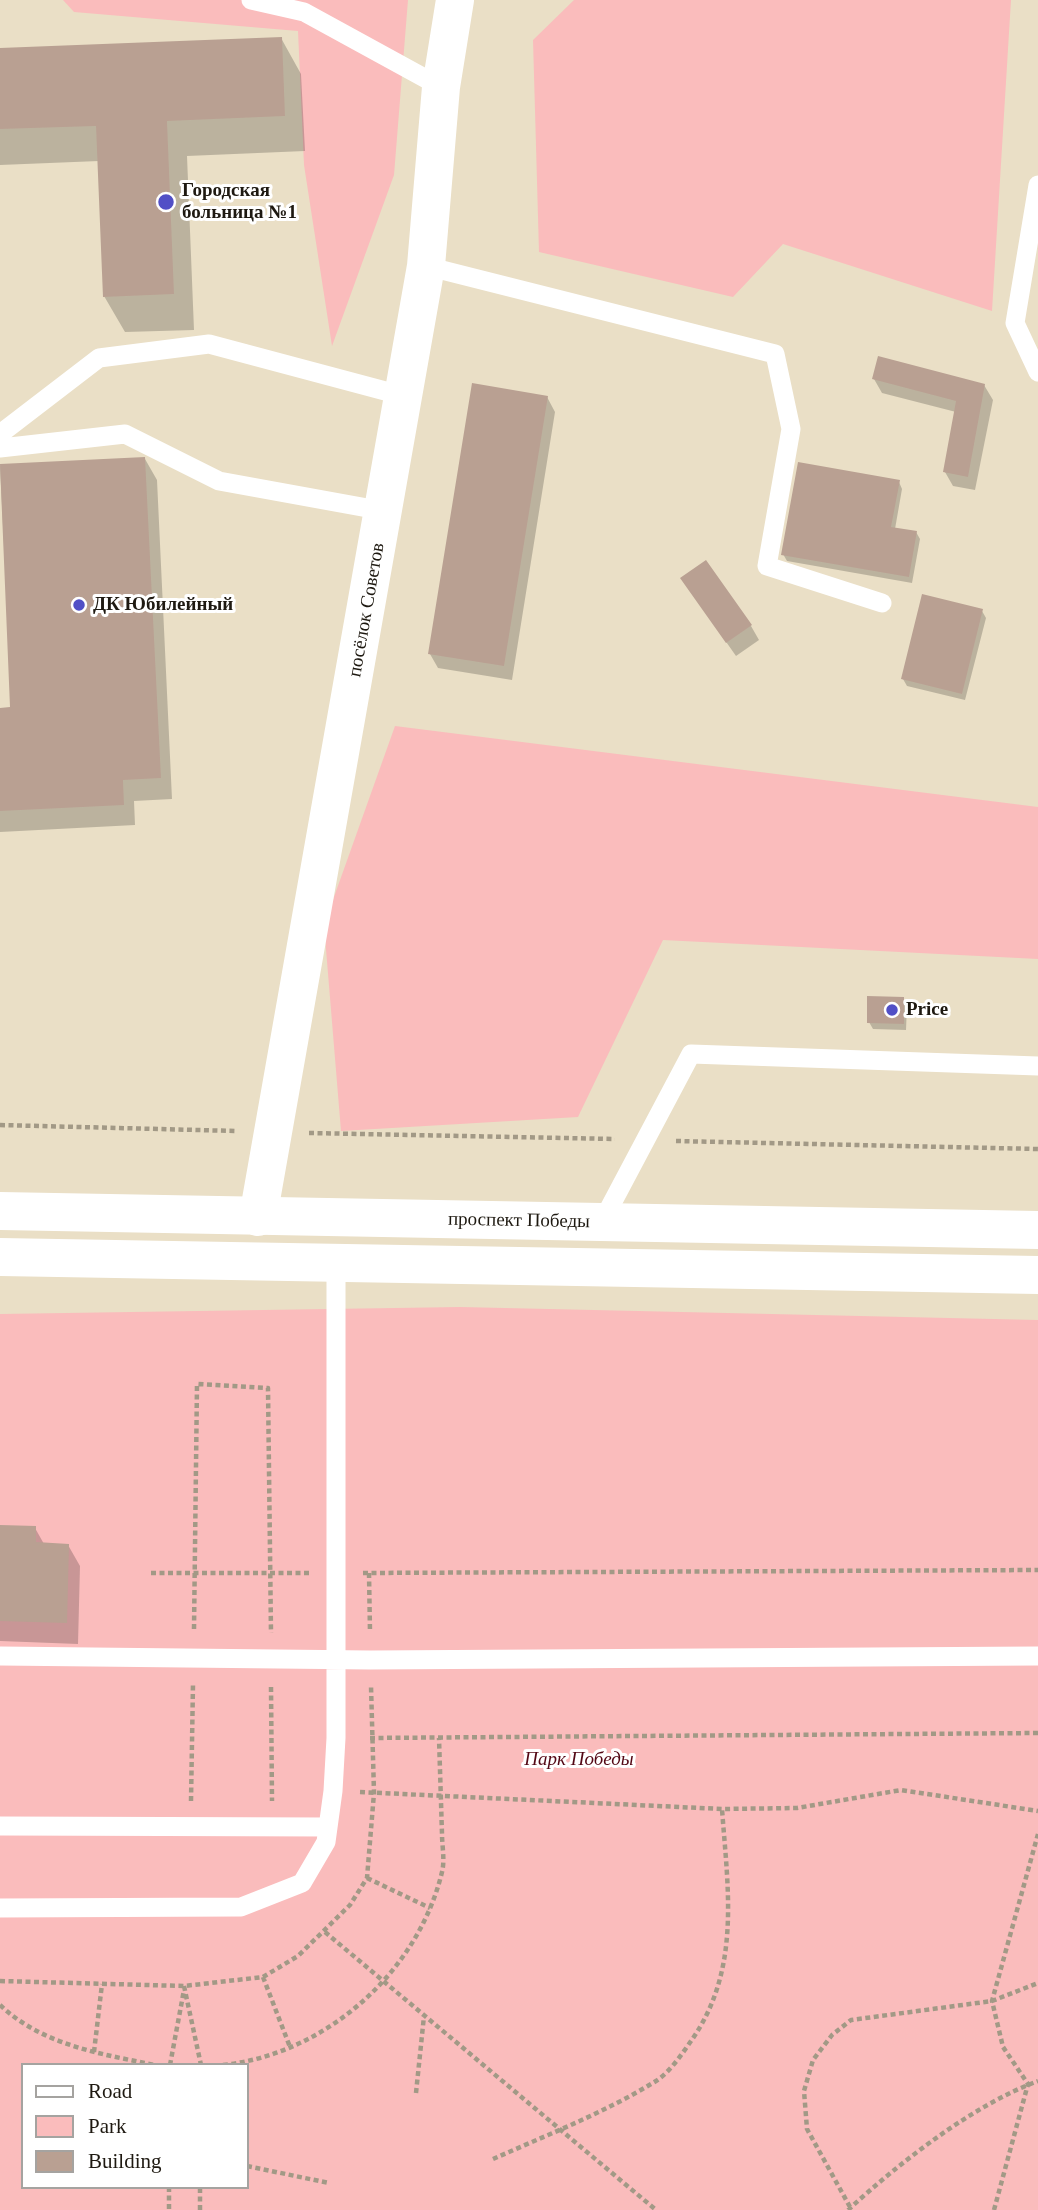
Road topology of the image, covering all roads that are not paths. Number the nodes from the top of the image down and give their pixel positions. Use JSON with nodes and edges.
{"nodes":[{"id":1,"x":251,"y":0,"type":"edge"},
{"id":2,"x":455,"y":0,"type":"edge"},
{"id":3,"x":440,"y":88,"type":"junction"},
{"id":4,"x":1038,"y":185,"type":"edge"},
{"id":5,"x":426,"y":266,"type":"junction"},
{"id":6,"x":1038,"y":372,"type":"edge"},
{"id":7,"x":404,"y":396,"type":"junction"},
{"id":8,"x":0,"y":434,"type":"edge"},
{"id":9,"x":0,"y":448,"type":"edge"},
{"id":10,"x":384,"y":511,"type":"junction"},
{"id":11,"x":882,"y":603,"type":"dead end"},
{"id":12,"x":1038,"y":1066,"type":"edge"},
{"id":13,"x":0,"y":1211,"type":"edge"},
{"id":14,"x":258,"y":1217,"type":"junction"},
{"id":15,"x":602,"y":1222,"type":"junction"},
{"id":16,"x":1038,"y":1230,"type":"edge"},
{"id":17,"x":0,"y":1257,"type":"edge"},
{"id":18,"x":336,"y":1264,"type":"junction"},
{"id":19,"x":1038,"y":1275,"type":"edge"},
{"id":20,"x":0,"y":1656,"type":"edge"},
{"id":21,"x":1038,"y":1656,"type":"edge"},
{"id":22,"x":335,"y":1660,"type":"junction"},
{"id":23,"x":0,"y":1826,"type":"edge"},
{"id":24,"x":328,"y":1827,"type":"junction"},
{"id":25,"x":0,"y":1908,"type":"edge"}],
"edges":[{"from":1,"to":3,"type":"lane"},
{"from":2,"to":3,"type":"main road","name":"посёлок Советов"},
{"from":3,"to":5,"type":"main road","name":"посёлок Советов"},
{"from":4,"to":6,"type":"lane"},
{"from":5,"to":7,"type":"main road","name":"посёлок Советов"},
{"from":5,"to":11,"type":"lane"},
{"from":7,"to":8,"type":"lane"},
{"from":7,"to":10,"type":"main road","name":"посёлок Советов"},
{"from":9,"to":10,"type":"lane"},
{"from":10,"to":14,"type":"main road","name":"посёлок Советов"},
{"from":12,"to":15,"type":"lane"},
{"from":13,"to":14,"type":"main road","name":"проспект Победы"},
{"from":14,"to":15,"type":"main road","name":"проспект Победы"},
{"from":15,"to":16,"type":"main road","name":"проспект Победы"},
{"from":17,"to":18,"type":"main road"},
{"from":18,"to":19,"type":"main road"},
{"from":18,"to":22,"type":"lane"},
{"from":20,"to":22,"type":"lane"},
{"from":21,"to":22,"type":"lane"},
{"from":22,"to":24,"type":"lane"},
{"from":23,"to":24,"type":"lane"},
{"from":24,"to":25,"type":"lane"}]}
